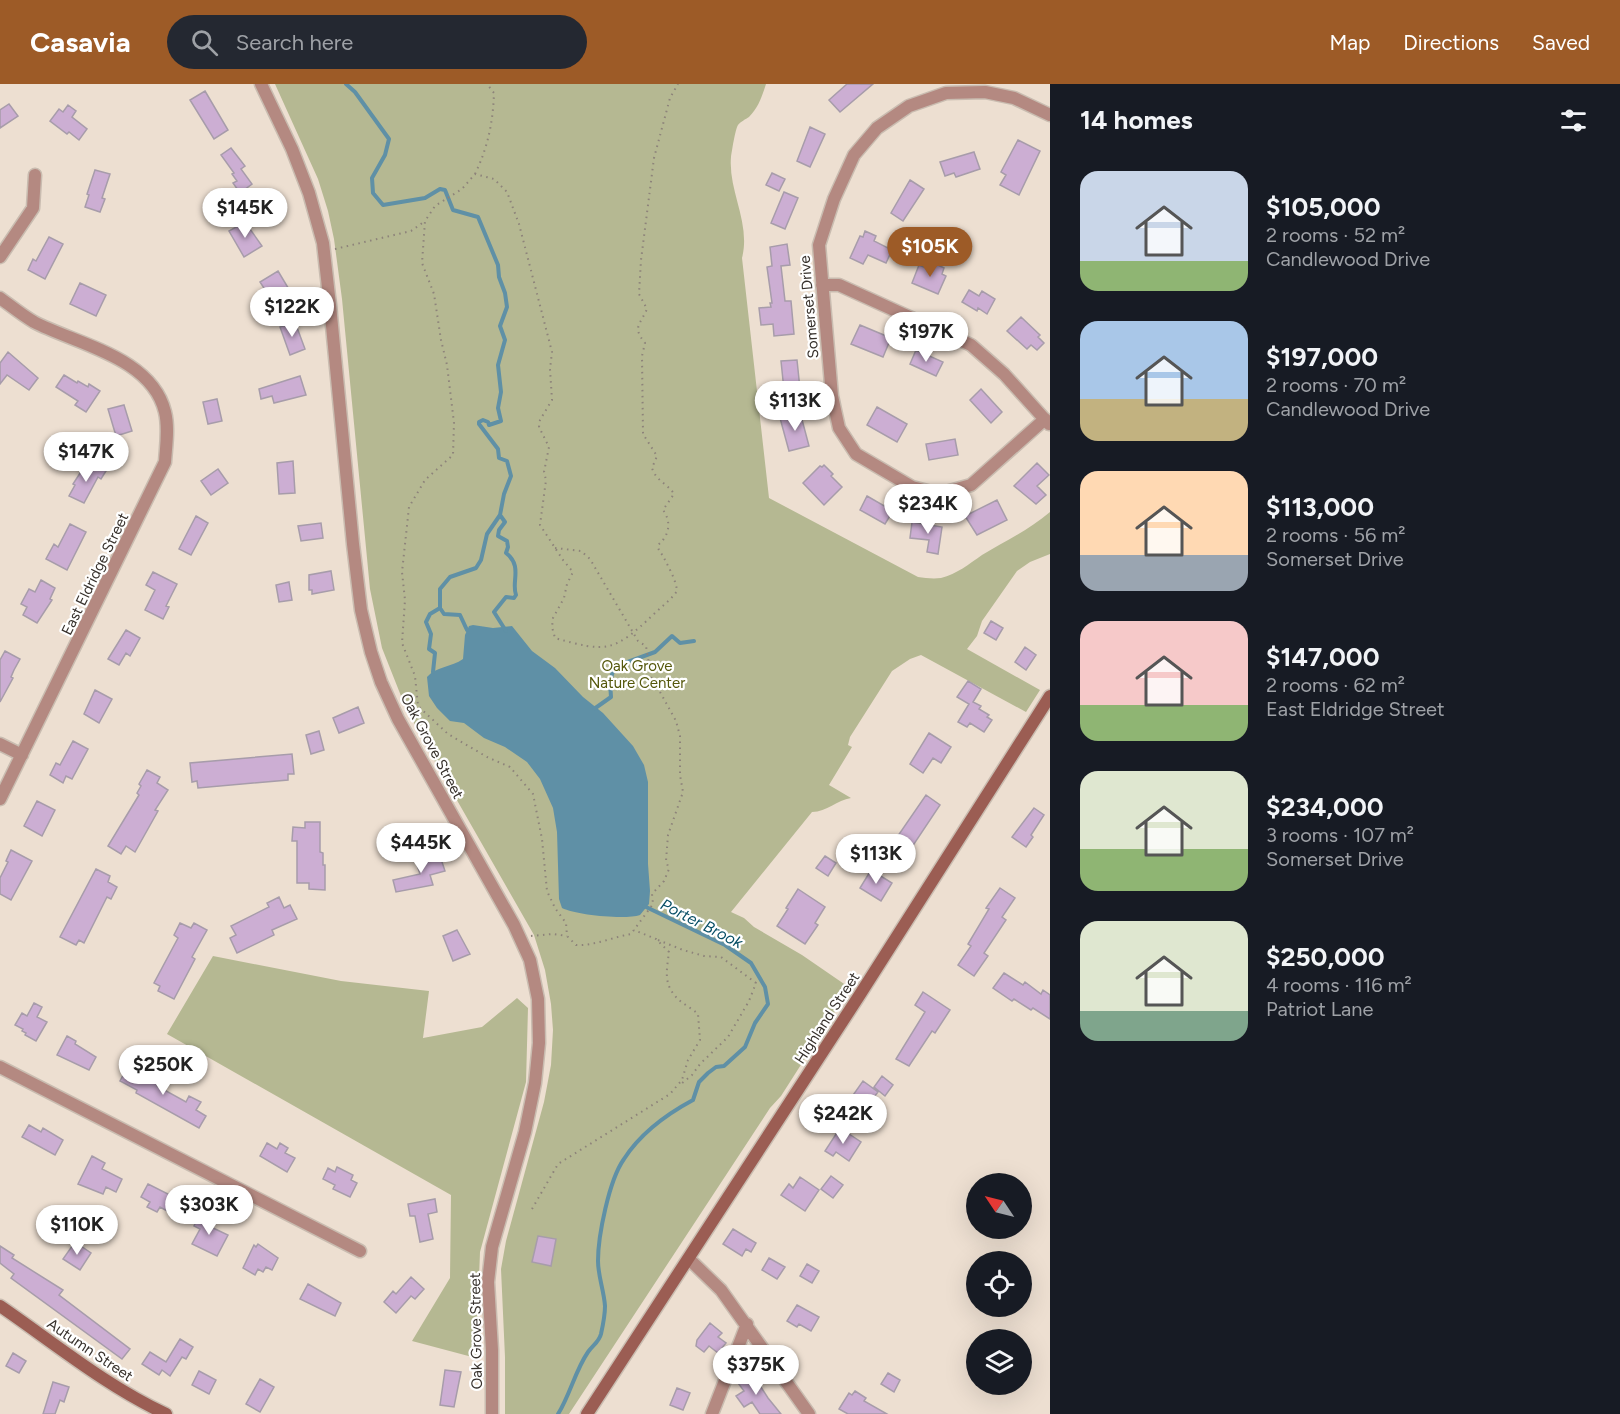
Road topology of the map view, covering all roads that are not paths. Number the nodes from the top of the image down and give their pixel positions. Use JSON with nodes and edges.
{"nodes":[{"id":1,"x":261,"y":84,"type":"edge"},
{"id":2,"x":1050,"y":115,"type":"edge"},
{"id":3,"x":35,"y":175,"type":"dead end"},
{"id":4,"x":0,"y":257,"type":"edge"},
{"id":5,"x":822,"y":285,"type":"junction"},
{"id":6,"x":0,"y":298,"type":"edge"},
{"id":7,"x":1047,"y":422,"type":"edge"},
{"id":8,"x":1050,"y":696,"type":"edge"},
{"id":9,"x":0,"y":744,"type":"edge"},
{"id":10,"x":22,"y":755,"type":"junction"},
{"id":11,"x":0,"y":799,"type":"edge"},
{"id":12,"x":0,"y":1067,"type":"edge"},
{"id":13,"x":360,"y":1251,"type":"dead end"},
{"id":14,"x":688,"y":1259,"type":"junction"},
{"id":15,"x":0,"y":1306,"type":"edge"},
{"id":16,"x":747,"y":1324,"type":"junction"},
{"id":17,"x":166,"y":1414,"type":"edge"},
{"id":18,"x":492,"y":1414,"type":"edge"},
{"id":19,"x":587,"y":1414,"type":"edge"},
{"id":20,"x":712,"y":1414,"type":"edge"},
{"id":21,"x":809,"y":1414,"type":"edge"}],
"edges":[{"from":1,"to":18,"type":"street","name":"Oak Grove Street"},
{"from":2,"to":5,"type":"street","name":"Somerset Drive"},
{"from":3,"to":4,"type":"street"},
{"from":5,"to":7,"type":"street"},
{"from":5,"to":7,"type":"street","name":"Somerset Drive"},
{"from":6,"to":10,"type":"street","name":"East Eldridge Street"},
{"from":8,"to":14,"type":"main road","name":"Highland Street"},
{"from":9,"to":10,"type":"street"},
{"from":10,"to":11,"type":"street","name":"East Eldridge Street"},
{"from":12,"to":13,"type":"street"},
{"from":14,"to":16,"type":"street"},
{"from":14,"to":19,"type":"main road","name":"Highland Street"},
{"from":15,"to":17,"type":"main road","name":"Autumn Street"},
{"from":16,"to":20,"type":"street"},
{"from":16,"to":21,"type":"street"}]}
